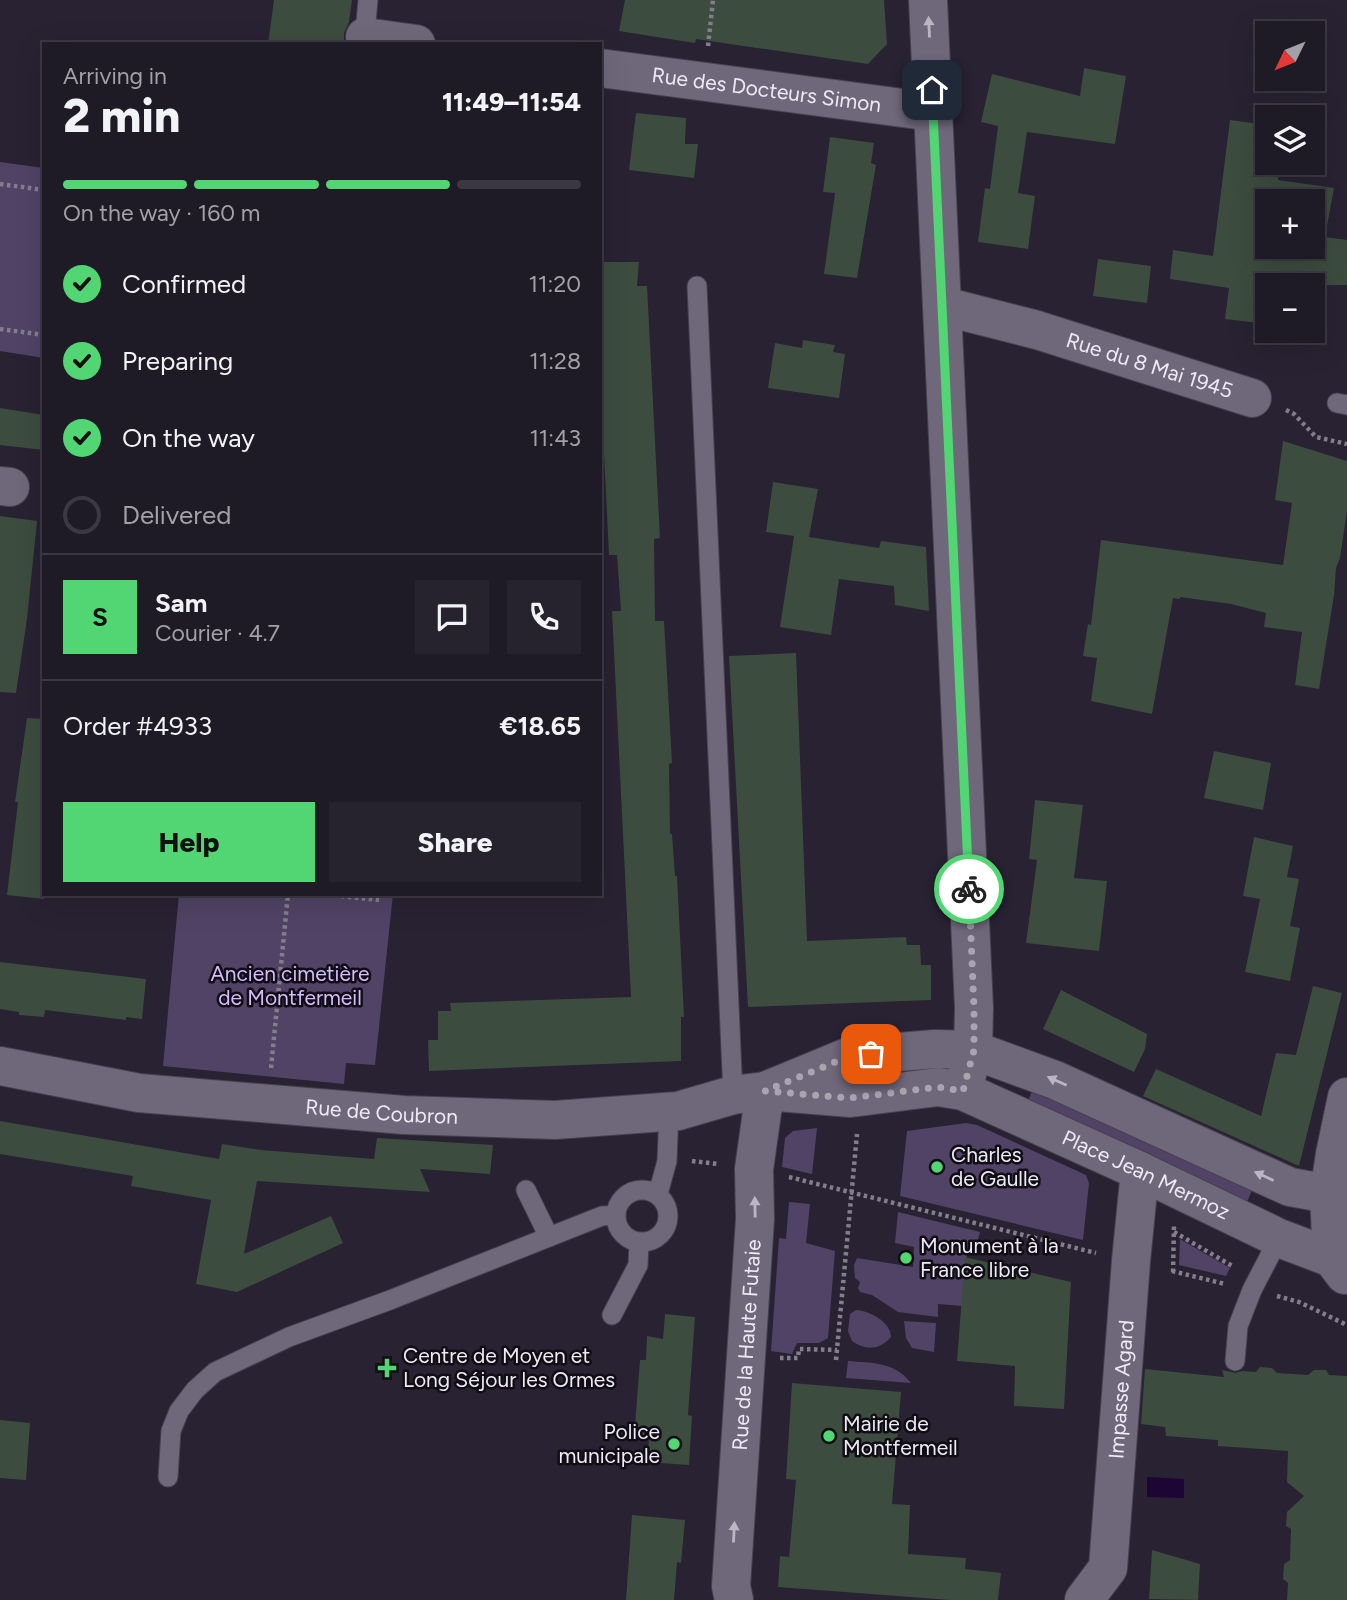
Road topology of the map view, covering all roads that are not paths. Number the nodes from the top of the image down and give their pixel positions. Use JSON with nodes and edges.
{"nodes":[{"id":1,"x":928,"y":0,"type":"edge"},
{"id":2,"x":365,"y":27,"type":"edge"},
{"id":3,"x":410,"y":42,"type":"edge"},
{"id":4,"x":602,"y":68,"type":"edge"},
{"id":5,"x":933,"y":113,"type":"junction"},
{"id":6,"x":697,"y":286,"type":"dead end"},
{"id":7,"x":943,"y":306,"type":"junction"},
{"id":8,"x":1252,"y":398,"type":"road end"},
{"id":9,"x":974,"y":1050,"type":"junction"},
{"id":10,"x":0,"y":1066,"type":"edge"},
{"id":11,"x":963,"y":1091,"type":"junction"},
{"id":12,"x":749,"y":1093,"type":"junction"},
{"id":13,"x":1347,"y":1097,"type":"edge"},
{"id":14,"x":669,"y":1111,"type":"junction"},
{"id":15,"x":1140,"y":1171,"type":"junction"},
{"id":16,"x":526,"y":1191,"type":"dead end"},
{"id":17,"x":658,"y":1194,"type":"junction"},
{"id":18,"x":616,"y":1215,"type":"junction"},
{"id":19,"x":549,"y":1237,"type":"junction"},
{"id":20,"x":1279,"y":1238,"type":"junction"},
{"id":21,"x":1337,"y":1238,"type":"edge"},
{"id":22,"x":639,"y":1242,"type":"junction"},
{"id":23,"x":612,"y":1315,"type":"dead end"},
{"id":24,"x":1235,"y":1361,"type":"dead end"},
{"id":25,"x":168,"y":1476,"type":"dead end"},
{"id":26,"x":734,"y":1600,"type":"edge"},
{"id":27,"x":1084,"y":1600,"type":"edge"}],
"edges":[{"from":5,"to":1,"type":"street","one_way":true},
{"from":2,"to":3,"type":"street"},
{"from":4,"to":5,"type":"street","name":"Rue des Docteurs Simon"},
{"from":5,"to":7,"type":"street"},
{"from":6,"to":12,"type":"lane"},
{"from":7,"to":8,"type":"street","name":"Rue du 8 Mai 1945"},
{"from":7,"to":9,"type":"street"},
{"from":9,"to":11,"type":"street"},
{"from":9,"to":12,"type":"street"},
{"from":21,"to":9,"type":"street","one_way":true},
{"from":10,"to":14,"type":"street","name":"Rue de Coubron"},
{"from":11,"to":12,"type":"street","name":"Place Jean Mermoz"},
{"from":11,"to":15,"type":"street","name":"Place Jean Mermoz"},
{"from":12,"to":14,"type":"street","name":"Rue de Coubron"},
{"from":26,"to":12,"type":"street","name":"Rue de la Haute Futaie","one_way":true},
{"from":13,"to":21,"type":"street"},
{"from":14,"to":17,"type":"lane"},
{"from":15,"to":20,"type":"street","name":"Place Jean Mermoz"},
{"from":15,"to":27,"type":"street","name":"Impasse Agard"},
{"from":16,"to":19,"type":"lane"},
{"from":17,"to":18,"type":"lane"},
{"from":17,"to":22,"type":"lane"},
{"from":18,"to":19,"type":"lane"},
{"from":18,"to":22,"type":"lane"},
{"from":19,"to":25,"type":"lane"},
{"from":20,"to":21,"type":"street","name":"Place Jean Mermoz"},
{"from":20,"to":24,"type":"lane"},
{"from":22,"to":23,"type":"lane"}]}
